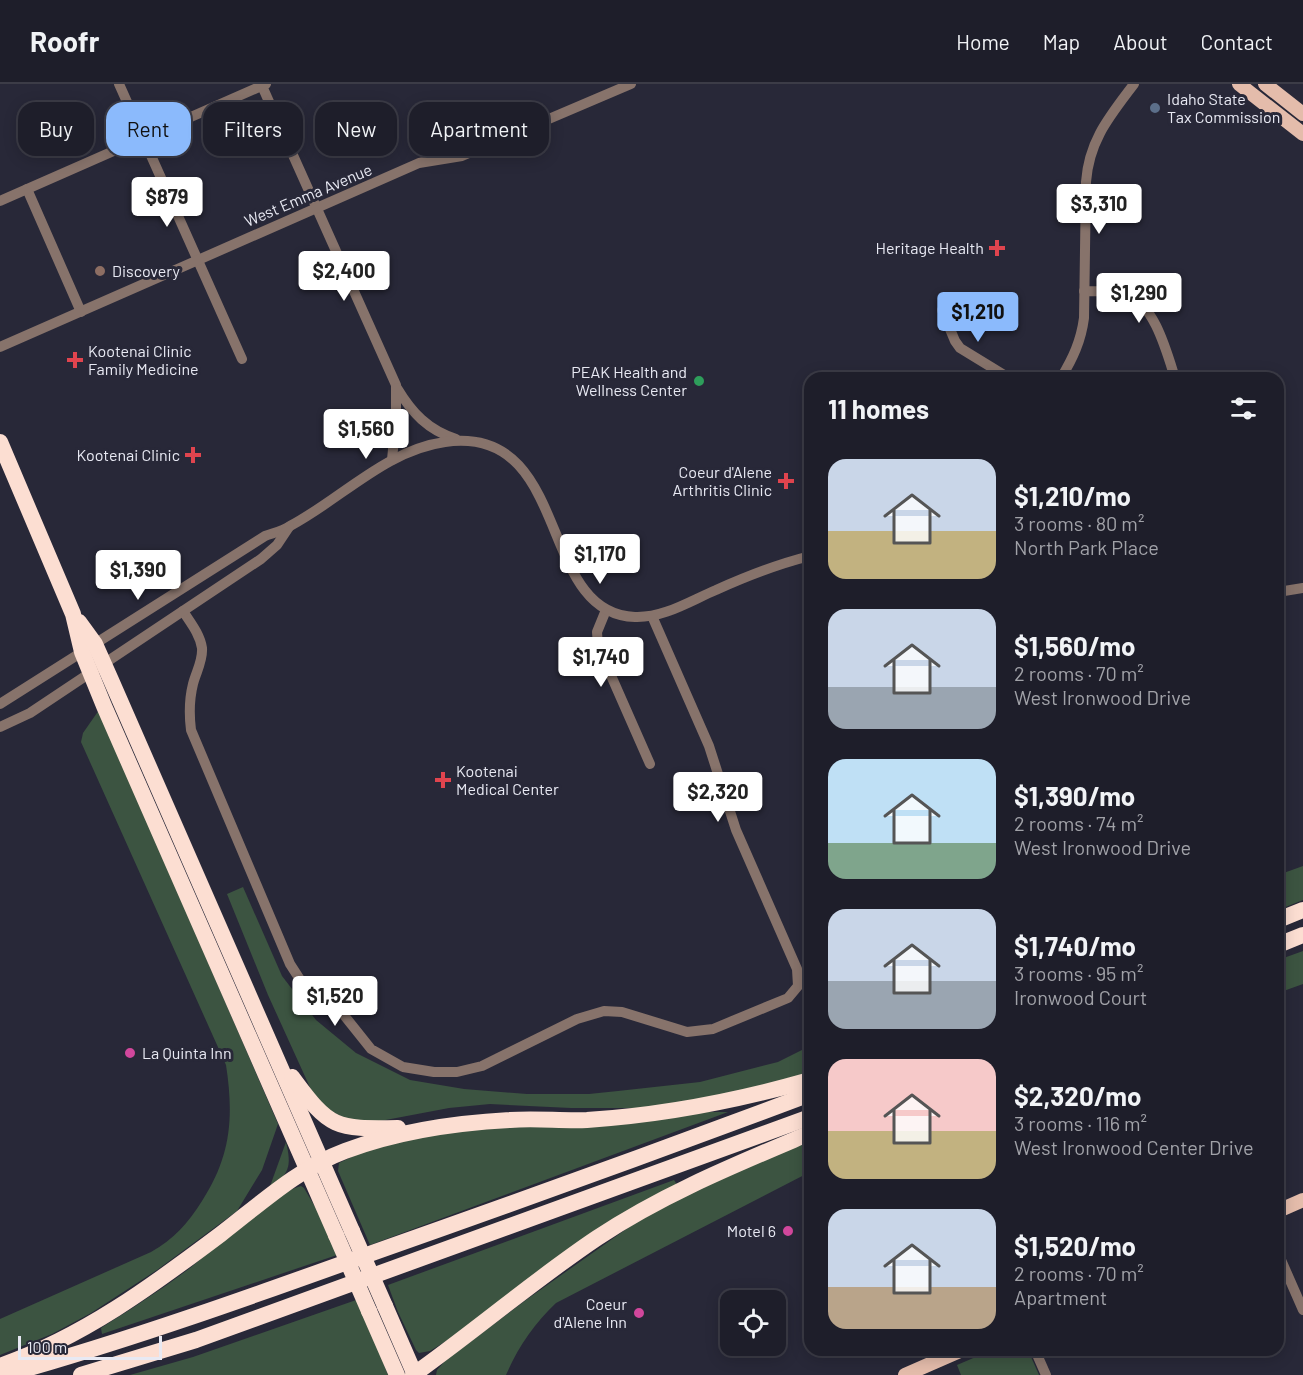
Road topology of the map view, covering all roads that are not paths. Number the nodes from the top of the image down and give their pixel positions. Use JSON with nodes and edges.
{"nodes":[{"id":1,"x":119,"y":84,"type":"edge"},
{"id":2,"x":631,"y":84,"type":"edge"},
{"id":3,"x":1134,"y":84,"type":"edge"},
{"id":4,"x":1239,"y":84,"type":"edge"},
{"id":5,"x":1265,"y":84,"type":"edge"},
{"id":6,"x":264,"y":85,"type":"edge"},
{"id":7,"x":127,"y":102,"type":"edge"},
{"id":8,"x":1303,"y":114,"type":"edge"},
{"id":9,"x":191,"y":117,"type":"edge"},
{"id":10,"x":1303,"y":134,"type":"edge"},
{"id":11,"x":106,"y":154,"type":"edge"},
{"id":12,"x":151,"y":156,"type":"edge"},
{"id":13,"x":27,"y":189,"type":"junction"},
{"id":14,"x":0,"y":201,"type":"edge"},
{"id":15,"x":318,"y":208,"type":"junction"},
{"id":16,"x":197,"y":261,"type":"junction"},
{"id":17,"x":1084,"y":291,"type":"junction"},
{"id":18,"x":942,"y":310,"type":"dead end"},
{"id":19,"x":81,"y":312,"type":"junction"},
{"id":20,"x":0,"y":347,"type":"edge"},
{"id":21,"x":242,"y":359,"type":"dead end"},
{"id":22,"x":999,"y":372,"type":"edge"},
{"id":23,"x":1065,"y":372,"type":"edge"},
{"id":24,"x":1173,"y":372,"type":"edge"},
{"id":25,"x":396,"y":385,"type":"junction"},
{"id":26,"x":461,"y":441,"type":"junction"},
{"id":27,"x":0,"y":442,"type":"edge"},
{"id":28,"x":392,"y":460,"type":"junction"},
{"id":29,"x":290,"y":527,"type":"junction"},
{"id":30,"x":804,"y":557,"type":"edge"},
{"id":31,"x":1303,"y":588,"type":"edge"},
{"id":32,"x":1284,"y":591,"type":"edge"},
{"id":33,"x":606,"y":610,"type":"junction"},
{"id":34,"x":183,"y":611,"type":"junction"},
{"id":35,"x":652,"y":616,"type":"junction"},
{"id":36,"x":88,"y":648,"type":"junction"},
{"id":37,"x":97,"y":668,"type":"junction"},
{"id":38,"x":0,"y":704,"type":"edge"},
{"id":39,"x":0,"y":727,"type":"edge"},
{"id":40,"x":650,"y":764,"type":"dead end"},
{"id":41,"x":1303,"y":910,"type":"edge"},
{"id":42,"x":1284,"y":918,"type":"edge"},
{"id":43,"x":1303,"y":935,"type":"edge"},
{"id":44,"x":1284,"y":943,"type":"edge"},
{"id":45,"x":274,"y":1053,"type":"junction"},
{"id":46,"x":804,"y":1082,"type":"edge"},
{"id":47,"x":804,"y":1096,"type":"edge"},
{"id":48,"x":804,"y":1118,"type":"edge"},
{"id":49,"x":438,"y":1127,"type":"junction"},
{"id":50,"x":804,"y":1136,"type":"edge"},
{"id":51,"x":314,"y":1165,"type":"junction"},
{"id":52,"x":1303,"y":1200,"type":"edge"},
{"id":53,"x":1284,"y":1208,"type":"edge"},
{"id":54,"x":1284,"y":1267,"type":"edge"},
{"id":55,"x":377,"y":1309,"type":"junction"},
{"id":56,"x":1303,"y":1310,"type":"edge"},
{"id":57,"x":948,"y":1356,"type":"edge"},
{"id":58,"x":1038,"y":1356,"type":"edge"},
{"id":59,"x":0,"y":1366,"type":"edge"},
{"id":60,"x":5,"y":1375,"type":"edge"},
{"id":61,"x":81,"y":1375,"type":"edge"},
{"id":62,"x":396,"y":1375,"type":"edge"},
{"id":63,"x":414,"y":1375,"type":"edge"},
{"id":64,"x":905,"y":1375,"type":"edge"},
{"id":65,"x":1046,"y":1375,"type":"edge"}],
"edges":[{"from":1,"to":7,"type":"street"},
{"from":2,"to":15,"type":"street","name":"West Emma Avenue"},
{"from":3,"to":17,"type":"street"},
{"from":4,"to":10,"type":"main road"},
{"from":5,"to":8,"type":"main road"},
{"from":6,"to":9,"type":"street"},
{"from":6,"to":15,"type":"street"},
{"from":11,"to":13,"type":"street"},
{"from":12,"to":16,"type":"street"},
{"from":13,"to":14,"type":"street"},
{"from":13,"to":19,"type":"street"},
{"from":15,"to":16,"type":"street","name":"West Emma Avenue"},
{"from":15,"to":25,"type":"street"},
{"from":16,"to":19,"type":"street","name":"West Emma Avenue"},
{"from":16,"to":21,"type":"street"},
{"from":17,"to":23,"type":"street"},
{"from":17,"to":24,"type":"street"},
{"from":18,"to":22,"type":"street"},
{"from":19,"to":20,"type":"street","name":"West Emma Avenue"},
{"from":25,"to":26,"type":"street"},
{"from":25,"to":28,"type":"street"},
{"from":26,"to":28,"type":"street"},
{"from":26,"to":33,"type":"street"},
{"from":27,"to":36,"type":"highway"},
{"from":28,"to":29,"type":"street"},
{"from":29,"to":34,"type":"street"},
{"from":29,"to":36,"type":"street"},
{"from":30,"to":35,"type":"street"},
{"from":31,"to":32,"type":"street"},
{"from":33,"to":35,"type":"street"},
{"from":33,"to":40,"type":"street"},
{"from":34,"to":35,"type":"street"},
{"from":34,"to":37,"type":"street"},
{"from":36,"to":37,"type":"highway"},
{"from":36,"to":38,"type":"street"},
{"from":37,"to":39,"type":"street"},
{"from":37,"to":45,"type":"highway"},
{"from":37,"to":51,"type":"highway"},
{"from":41,"to":42,"type":"highway"},
{"from":43,"to":44,"type":"highway"},
{"from":45,"to":49,"type":"highway"},
{"from":45,"to":51,"type":"highway"},
{"from":46,"to":49,"type":"highway"},
{"from":47,"to":60,"type":"highway"},
{"from":48,"to":61,"type":"highway"},
{"from":49,"to":51,"type":"highway"},
{"from":50,"to":63,"type":"highway"},
{"from":51,"to":55,"type":"highway","bridge":true},
{"from":51,"to":59,"type":"highway"},
{"from":52,"to":53,"type":"main road"},
{"from":54,"to":56,"type":"street"},
{"from":55,"to":62,"type":"highway"},
{"from":55,"to":63,"type":"highway"},
{"from":57,"to":64,"type":"main road"},
{"from":58,"to":65,"type":"street"}]}
